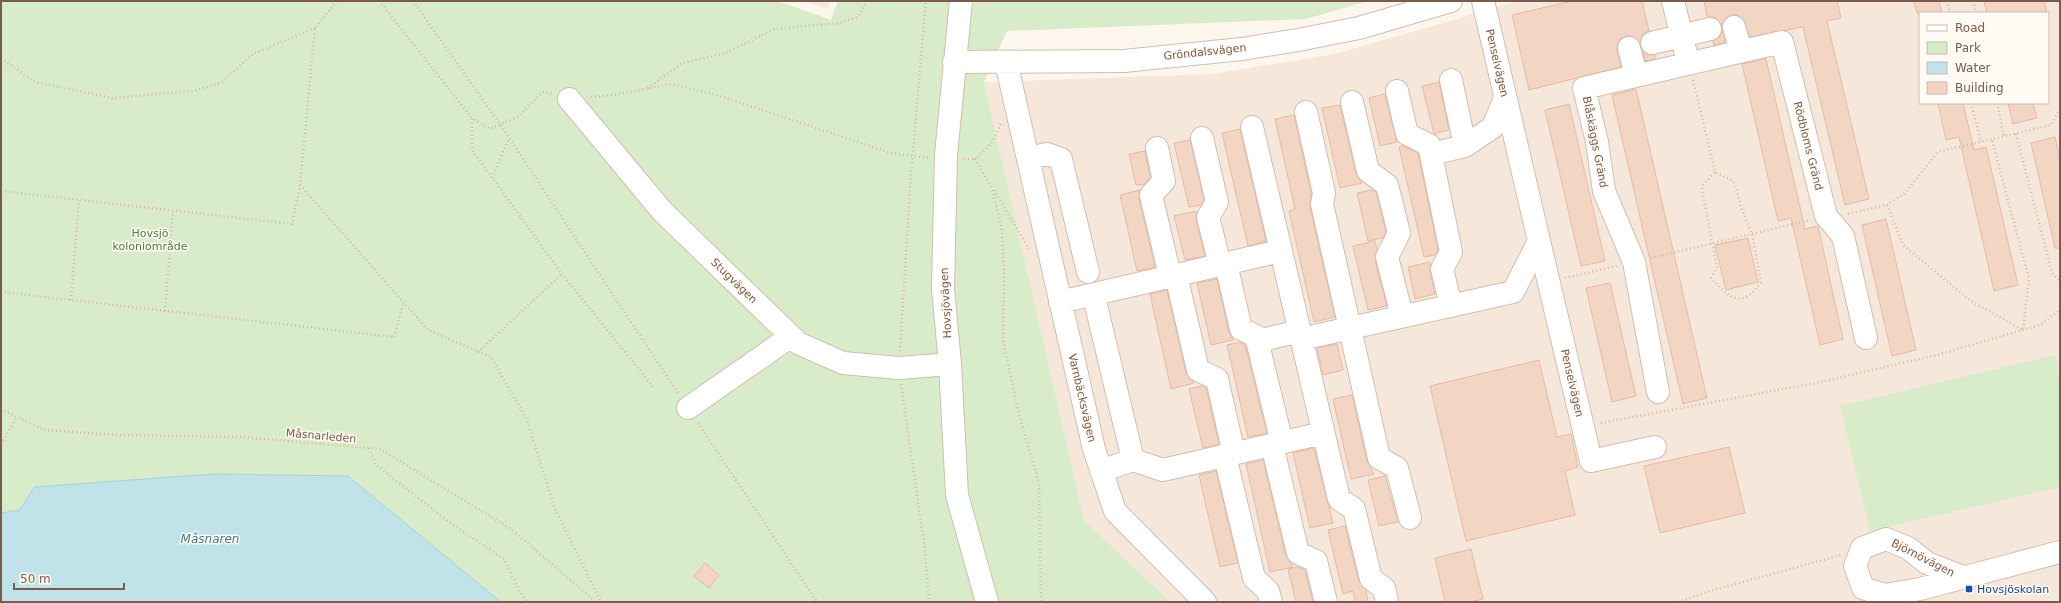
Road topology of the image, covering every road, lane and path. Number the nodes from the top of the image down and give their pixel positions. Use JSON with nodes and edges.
{"nodes":[{"id":1,"x":337,"y":1,"type":"edge"},
{"id":2,"x":379,"y":1,"type":"edge"},
{"id":3,"x":413,"y":1,"type":"edge"},
{"id":4,"x":867,"y":1,"type":"edge"},
{"id":5,"x":926,"y":1,"type":"edge"},
{"id":6,"x":961,"y":1,"type":"edge"},
{"id":7,"x":1452,"y":1,"type":"edge"},
{"id":8,"x":1483,"y":1,"type":"edge"},
{"id":9,"x":1673,"y":1,"type":"edge"},
{"id":10,"x":1947,"y":1,"type":"edge"},
{"id":11,"x":1973,"y":1,"type":"edge"},
{"id":12,"x":1950,"y":12,"type":"edge"},
{"id":13,"x":1976,"y":12,"type":"edge"},
{"id":14,"x":1734,"y":27,"type":"dead end"},
{"id":15,"x":315,"y":28,"type":"junction"},
{"id":16,"x":1710,"y":29,"type":"dead end"},
{"id":17,"x":1682,"y":36,"type":"junction"},
{"id":18,"x":1652,"y":43,"type":"dead end"},
{"id":19,"x":1629,"y":48,"type":"dead end"},
{"id":20,"x":1740,"y":51,"type":"junction"},
{"id":21,"x":1,"y":58,"type":"edge"},
{"id":22,"x":954,"y":62,"type":"junction"},
{"id":23,"x":1006,"y":62,"type":"junction"},
{"id":24,"x":1688,"y":62,"type":"junction"},
{"id":25,"x":1636,"y":75,"type":"junction"},
{"id":26,"x":1451,"y":80,"type":"dead end"},
{"id":27,"x":648,"y":88,"type":"junction"},
{"id":28,"x":1397,"y":91,"type":"dead end"},
{"id":29,"x":1505,"y":98,"type":"junction"},
{"id":30,"x":569,"y":99,"type":"junction"},
{"id":31,"x":1352,"y":102,"type":"dead end"},
{"id":32,"x":1971,"y":104,"type":"edge"},
{"id":33,"x":1997,"y":104,"type":"edge"},
{"id":34,"x":1016,"y":108,"type":"junction"},
{"id":35,"x":2060,"y":109,"type":"edge"},
{"id":36,"x":1306,"y":112,"type":"dead end"},
{"id":37,"x":472,"y":118,"type":"junction"},
{"id":38,"x":500,"y":124,"type":"junction"},
{"id":39,"x":1252,"y":127,"type":"dead end"},
{"id":40,"x":2016,"y":134,"type":"junction"},
{"id":41,"x":2004,"y":136,"type":"junction"},
{"id":42,"x":509,"y":138,"type":"junction"},
{"id":43,"x":1202,"y":138,"type":"dead end"},
{"id":44,"x":1992,"y":140,"type":"junction"},
{"id":45,"x":1981,"y":142,"type":"junction"},
{"id":46,"x":1466,"y":146,"type":"junction"},
{"id":47,"x":1157,"y":148,"type":"dead end"},
{"id":48,"x":1430,"y":154,"type":"junction"},
{"id":49,"x":913,"y":157,"type":"junction"},
{"id":50,"x":929,"y":158,"type":"dead end"},
{"id":51,"x":1028,"y":158,"type":"junction"},
{"id":52,"x":960,"y":159,"type":"dead end"},
{"id":53,"x":975,"y":159,"type":"junction"},
{"id":54,"x":1715,"y":172,"type":"junction"},
{"id":55,"x":492,"y":178,"type":"junction"},
{"id":56,"x":300,"y":186,"type":"junction"},
{"id":57,"x":992,"y":188,"type":"junction"},
{"id":58,"x":1,"y":191,"type":"edge"},
{"id":59,"x":79,"y":200,"type":"junction"},
{"id":60,"x":1888,"y":205,"type":"junction"},
{"id":61,"x":173,"y":211,"type":"junction"},
{"id":62,"x":1826,"y":216,"type":"junction"},
{"id":63,"x":1752,"y":234,"type":"junction"},
{"id":64,"x":1538,"y":241,"type":"junction"},
{"id":65,"x":1712,"y":243,"type":"junction"},
{"id":66,"x":1280,"y":251,"type":"junction"},
{"id":67,"x":1032,"y":255,"type":"dead end"},
{"id":68,"x":1634,"y":262,"type":"junction"},
{"id":69,"x":1222,"y":264,"type":"junction"},
{"id":70,"x":1088,"y":272,"type":"dead end"},
{"id":71,"x":562,"y":274,"type":"junction"},
{"id":72,"x":1173,"y":275,"type":"junction"},
{"id":73,"x":1548,"y":282,"type":"junction"},
{"id":74,"x":2060,"y":282,"type":"edge"},
{"id":75,"x":1,"y":292,"type":"edge"},
{"id":76,"x":71,"y":300,"type":"junction"},
{"id":77,"x":1060,"y":302,"type":"junction"},
{"id":78,"x":403,"y":304,"type":"junction"},
{"id":79,"x":1096,"y":305,"type":"dead end"},
{"id":80,"x":1451,"y":306,"type":"junction"},
{"id":81,"x":2060,"y":310,"type":"edge"},
{"id":82,"x":165,"y":311,"type":"junction"},
{"id":83,"x":1402,"y":316,"type":"junction"},
{"id":84,"x":1350,"y":328,"type":"junction"},
{"id":85,"x":2023,"y":330,"type":"junction"},
{"id":86,"x":1300,"y":335,"type":"junction"},
{"id":87,"x":790,"y":337,"type":"junction"},
{"id":88,"x":1866,"y":338,"type":"dead end"},
{"id":89,"x":1258,"y":341,"type":"junction"},
{"id":90,"x":478,"y":352,"type":"junction"},
{"id":91,"x":950,"y":364,"type":"junction"},
{"id":92,"x":899,"y":368,"type":"junction"},
{"id":93,"x":655,"y":389,"type":"dead end"},
{"id":94,"x":1658,"y":392,"type":"dead end"},
{"id":95,"x":688,"y":408,"type":"junction"},
{"id":96,"x":1,"y":409,"type":"edge"},
{"id":97,"x":17,"y":417,"type":"junction"},
{"id":98,"x":1582,"y":426,"type":"junction"},
{"id":99,"x":1323,"y":433,"type":"junction"},
{"id":100,"x":1,"y":444,"type":"edge"},
{"id":101,"x":1277,"y":444,"type":"junction"},
{"id":102,"x":1655,"y":447,"type":"dead end"},
{"id":103,"x":369,"y":448,"type":"junction"},
{"id":104,"x":1230,"y":455,"type":"junction"},
{"id":105,"x":1133,"y":460,"type":"junction"},
{"id":106,"x":1101,"y":471,"type":"junction"},
{"id":107,"x":1410,"y":518,"type":"dead end"},
{"id":108,"x":2060,"y":552,"type":"edge"},
{"id":109,"x":1848,"y":553,"type":"dead end"},
{"id":110,"x":1963,"y":578,"type":"dead end"},
{"id":111,"x":527,"y":602,"type":"edge"},
{"id":112,"x":596,"y":602,"type":"edge"},
{"id":113,"x":601,"y":602,"type":"edge"},
{"id":114,"x":817,"y":602,"type":"edge"},
{"id":115,"x":929,"y":602,"type":"edge"},
{"id":116,"x":987,"y":602,"type":"edge"},
{"id":117,"x":1043,"y":602,"type":"edge"},
{"id":118,"x":1205,"y":602,"type":"edge"},
{"id":119,"x":1271,"y":602,"type":"edge"},
{"id":120,"x":1326,"y":602,"type":"edge"},
{"id":121,"x":1387,"y":602,"type":"edge"},
{"id":122,"x":1678,"y":602,"type":"edge"}],
"edges":[{"from":1,"to":15,"type":"path"},
{"from":2,"to":37,"type":"path"},
{"from":3,"to":38,"type":"path"},
{"from":4,"to":27,"type":"path"},
{"from":5,"to":49,"type":"path"},
{"from":6,"to":22,"type":"street","name":"Hovsjövägen"},
{"from":7,"to":23,"type":"street","name":"Gröndalsvägen"},
{"from":8,"to":29,"type":"street","name":"Penselvägen"},
{"from":9,"to":17,"type":"street"},
{"from":10,"to":12,"type":"path"},
{"from":11,"to":13,"type":"path"},
{"from":14,"to":20,"type":"street"},
{"from":15,"to":21,"type":"path"},
{"from":15,"to":56,"type":"path"},
{"from":16,"to":17,"type":"street"},
{"from":17,"to":18,"type":"street"},
{"from":17,"to":24,"type":"street"},
{"from":19,"to":25,"type":"street"},
{"from":20,"to":24,"type":"street","name":"Rödbloms Gränd"},
{"from":20,"to":62,"type":"street","name":"Rödbloms Gränd"},
{"from":22,"to":23,"type":"street","name":"Gröndalsvägen"},
{"from":22,"to":91,"type":"street","name":"Hovsjövägen"},
{"from":23,"to":34,"type":"street","name":"Varnbäcksvägen"},
{"from":24,"to":25,"type":"street","name":"Blåskäggs Gränd"},
{"from":24,"to":54,"type":"path"},
{"from":25,"to":68,"type":"street","name":"Blåskäggs Gränd"},
{"from":26,"to":46,"type":"street"},
{"from":27,"to":30,"type":"path"},
{"from":27,"to":49,"type":"path"},
{"from":28,"to":48,"type":"street"},
{"from":29,"to":46,"type":"street"},
{"from":29,"to":64,"type":"street","name":"Penselvägen"},
{"from":30,"to":38,"type":"path"},
{"from":30,"to":87,"type":"street","name":"Stugvägen"},
{"from":31,"to":83,"type":"street"},
{"from":32,"to":45,"type":"path"},
{"from":33,"to":41,"type":"path"},
{"from":34,"to":51,"type":"street","name":"Varnbäcksvägen"},
{"from":34,"to":53,"type":"path"},
{"from":35,"to":40,"type":"path"},
{"from":36,"to":84,"type":"street"},
{"from":37,"to":38,"type":"path"},
{"from":37,"to":55,"type":"path"},
{"from":38,"to":42,"type":"path"},
{"from":39,"to":66,"type":"street"},
{"from":40,"to":41,"type":"path"},
{"from":40,"to":74,"type":"path"},
{"from":41,"to":44,"type":"path"},
{"from":42,"to":55,"type":"path"},
{"from":42,"to":95,"type":"path"},
{"from":43,"to":69,"type":"street"},
{"from":44,"to":45,"type":"path"},
{"from":44,"to":85,"type":"path"},
{"from":45,"to":60,"type":"path"},
{"from":46,"to":48,"type":"street"},
{"from":47,"to":72,"type":"street"},
{"from":48,"to":80,"type":"street"},
{"from":49,"to":50,"type":"path"},
{"from":49,"to":92,"type":"path"},
{"from":51,"to":70,"type":"street"},
{"from":51,"to":77,"type":"street","name":"Varnbäcksvägen"},
{"from":52,"to":53,"type":"path"},
{"from":53,"to":57,"type":"path"},
{"from":54,"to":63,"type":"path"},
{"from":54,"to":65,"type":"path"},
{"from":55,"to":71,"type":"path"},
{"from":56,"to":61,"type":"path"},
{"from":56,"to":78,"type":"path"},
{"from":57,"to":67,"type":"path"},
{"from":57,"to":117,"type":"path"},
{"from":58,"to":59,"type":"path"},
{"from":59,"to":61,"type":"path"},
{"from":59,"to":76,"type":"path"},
{"from":60,"to":62,"type":"path"},
{"from":60,"to":85,"type":"path"},
{"from":61,"to":82,"type":"path"},
{"from":62,"to":63,"type":"path"},
{"from":62,"to":88,"type":"street","name":"Rödbloms Gränd"},
{"from":63,"to":65,"type":"path"},
{"from":63,"to":65,"type":"path"},
{"from":64,"to":73,"type":"street","name":"Penselvägen"},
{"from":64,"to":80,"type":"street"},
{"from":65,"to":68,"type":"path"},
{"from":66,"to":69,"type":"street"},
{"from":66,"to":86,"type":"street"},
{"from":68,"to":73,"type":"path"},
{"from":68,"to":94,"type":"street","name":"Blåskäggs Gränd"},
{"from":69,"to":72,"type":"street"},
{"from":69,"to":89,"type":"street"},
{"from":71,"to":90,"type":"path"},
{"from":71,"to":93,"type":"path"},
{"from":72,"to":77,"type":"street"},
{"from":72,"to":104,"type":"street"},
{"from":73,"to":98,"type":"street","name":"Penselvägen"},
{"from":75,"to":76,"type":"path"},
{"from":76,"to":82,"type":"path"},
{"from":77,"to":106,"type":"street","name":"Varnbäcksvägen"},
{"from":78,"to":82,"type":"path"},
{"from":78,"to":90,"type":"path"},
{"from":79,"to":105,"type":"street"},
{"from":80,"to":83,"type":"street"},
{"from":81,"to":85,"type":"path"},
{"from":83,"to":84,"type":"street"},
{"from":84,"to":86,"type":"street"},
{"from":84,"to":107,"type":"street"},
{"from":85,"to":98,"type":"path"},
{"from":86,"to":89,"type":"street"},
{"from":86,"to":99,"type":"street"},
{"from":87,"to":92,"type":"street","name":"Stugvägen"},
{"from":87,"to":95,"type":"street"},
{"from":89,"to":101,"type":"street"},
{"from":90,"to":113,"type":"path"},
{"from":91,"to":92,"type":"street","name":"Stugvägen"},
{"from":91,"to":116,"type":"street","name":"Hovsjövägen"},
{"from":92,"to":115,"type":"path"},
{"from":95,"to":114,"type":"path"},
{"from":96,"to":97,"type":"path","name":"Måsnarleden"},
{"from":97,"to":100,"type":"path"},
{"from":97,"to":103,"type":"path","name":"Måsnarleden"},
{"from":98,"to":102,"type":"street","name":"Penselvägen"},
{"from":99,"to":101,"type":"street"},
{"from":99,"to":121,"type":"street"},
{"from":101,"to":104,"type":"street"},
{"from":101,"to":120,"type":"street"},
{"from":103,"to":111,"type":"path"},
{"from":103,"to":112,"type":"path","name":"Måsnarleden"},
{"from":104,"to":105,"type":"street"},
{"from":104,"to":119,"type":"street"},
{"from":105,"to":106,"type":"street"},
{"from":106,"to":118,"type":"street","name":"Varnbäcksvägen"},
{"from":108,"to":110,"type":"street","name":"Björnövägen"},
{"from":109,"to":122,"type":"path"}]}
